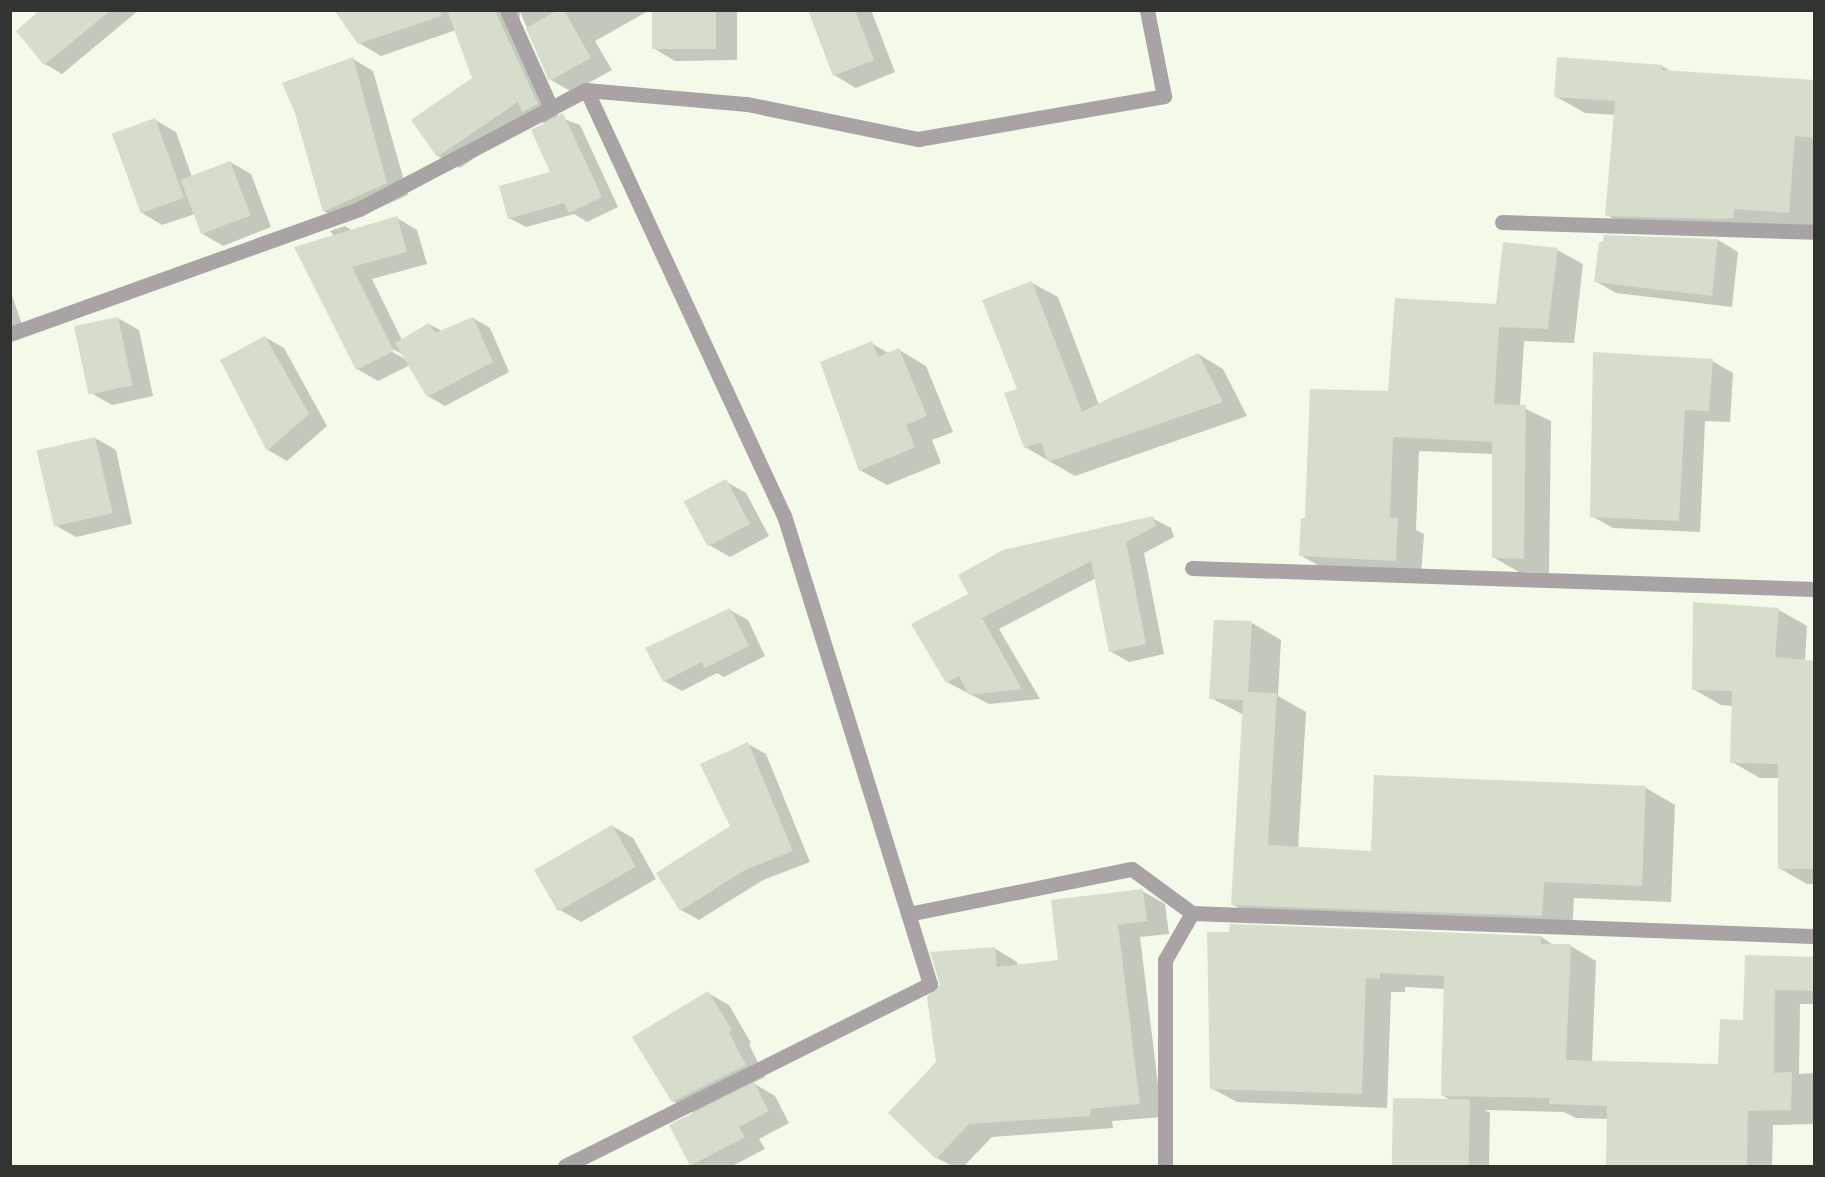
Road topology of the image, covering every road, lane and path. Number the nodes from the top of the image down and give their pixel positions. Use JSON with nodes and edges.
{"nodes":[{"id":1,"x":507,"y":10,"type":"edge"},
{"id":2,"x":1147,"y":10,"type":"edge"},
{"id":3,"x":586,"y":90,"type":"junction"},
{"id":4,"x":551,"y":108,"type":"junction"},
{"id":5,"x":1502,"y":222,"type":"dead end"},
{"id":6,"x":1815,"y":232,"type":"edge"},
{"id":7,"x":10,"y":334,"type":"edge"},
{"id":8,"x":1192,"y":568,"type":"dead end"},
{"id":9,"x":1815,"y":589,"type":"edge"},
{"id":10,"x":1192,"y":913,"type":"junction"},
{"id":11,"x":908,"y":914,"type":"junction"},
{"id":12,"x":1815,"y":936,"type":"edge"},
{"id":13,"x":565,"y":1167,"type":"edge"},
{"id":14,"x":1166,"y":1167,"type":"edge"}],
"edges":[{"from":1,"to":4,"type":"street"},
{"from":2,"to":3,"type":"street"},
{"from":3,"to":4,"type":"street"},
{"from":3,"to":11,"type":"street"},
{"from":4,"to":7,"type":"street"},
{"from":5,"to":6,"type":"street"},
{"from":8,"to":9,"type":"street"},
{"from":10,"to":11,"type":"street"},
{"from":10,"to":12,"type":"street"},
{"from":10,"to":14,"type":"street"},
{"from":11,"to":13,"type":"street"}]}
